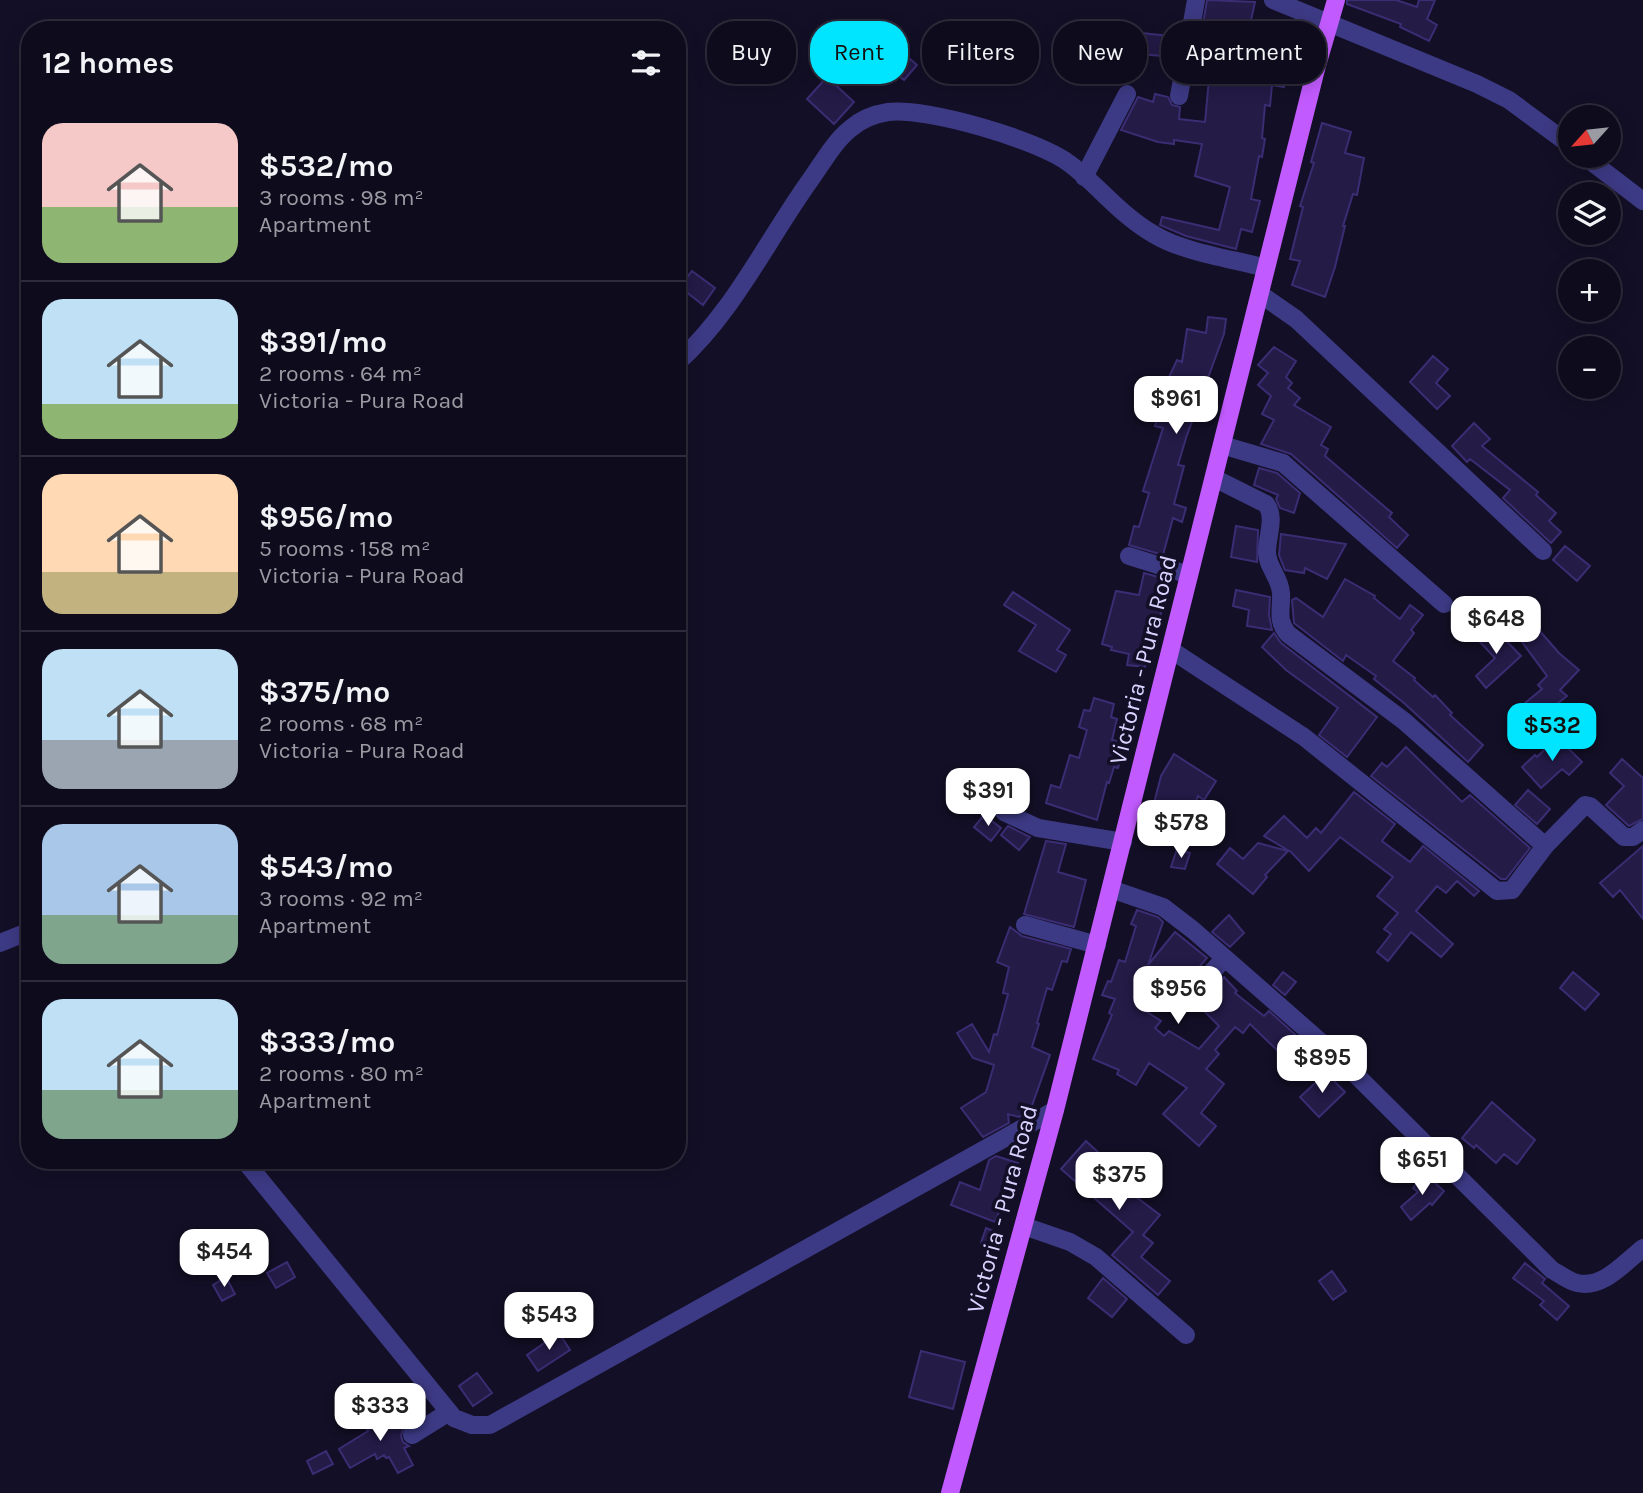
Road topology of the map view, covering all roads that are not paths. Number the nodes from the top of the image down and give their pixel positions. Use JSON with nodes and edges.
{"nodes":[{"id":1,"x":1196,"y":0,"type":"edge"},
{"id":2,"x":1273,"y":0,"type":"edge"},
{"id":3,"x":1333,"y":1,"type":"edge"},
{"id":4,"x":1329,"y":23,"type":"junction"},
{"id":5,"x":1326,"y":34,"type":"edge"},
{"id":6,"x":1312,"y":84,"type":"edge"},
{"id":7,"x":1127,"y":94,"type":"dead end"},
{"id":8,"x":1179,"y":96,"type":"dead end"},
{"id":9,"x":1558,"y":136,"type":"edge"},
{"id":10,"x":1600,"y":168,"type":"edge"},
{"id":11,"x":1084,"y":177,"type":"junction"},
{"id":12,"x":1643,"y":201,"type":"edge"},
{"id":13,"x":1266,"y":268,"type":"junction"},
{"id":14,"x":1260,"y":294,"type":"junction"},
{"id":15,"x":686,"y":354,"type":"edge"},
{"id":16,"x":1222,"y":444,"type":"junction"},
{"id":17,"x":1214,"y":478,"type":"junction"},
{"id":18,"x":1544,"y":551,"type":"dead end"},
{"id":19,"x":1129,"y":556,"type":"dead end"},
{"id":20,"x":1189,"y":575,"type":"junction"},
{"id":21,"x":1444,"y":604,"type":"dead end"},
{"id":22,"x":1171,"y":649,"type":"junction"},
{"id":23,"x":1004,"y":812,"type":"dead end"},
{"id":24,"x":1643,"y":830,"type":"edge"},
{"id":25,"x":1122,"y":842,"type":"junction"},
{"id":26,"x":1545,"y":846,"type":"junction"},
{"id":27,"x":1111,"y":889,"type":"junction"},
{"id":28,"x":1025,"y":925,"type":"dead end"},
{"id":29,"x":21,"y":935,"type":"edge"},
{"id":30,"x":0,"y":943,"type":"edge"},
{"id":31,"x":1097,"y":945,"type":"junction"},
{"id":32,"x":1225,"y":958,"type":"junction"},
{"id":33,"x":1188,"y":997,"type":"dead end"},
{"id":34,"x":1055,"y":1110,"type":"junction"},
{"id":35,"x":251,"y":1169,"type":"edge"},
{"id":36,"x":1024,"y":1226,"type":"junction"},
{"id":37,"x":1643,"y":1248,"type":"edge"},
{"id":38,"x":1186,"y":1335,"type":"dead end"},
{"id":39,"x":449,"y":1412,"type":"junction"},
{"id":40,"x":412,"y":1435,"type":"dead end"},
{"id":41,"x":950,"y":1493,"type":"edge"}],
"edges":[{"from":1,"to":8,"type":"street"},
{"from":2,"to":4,"type":"street"},
{"from":3,"to":4,"type":"main road","name":"Victoria - Pura Road"},
{"from":4,"to":5,"type":"main road","name":"Victoria - Pura Road"},
{"from":4,"to":9,"type":"street"},
{"from":6,"to":13,"type":"main road","name":"Victoria - Pura Road"},
{"from":7,"to":11,"type":"street"},
{"from":10,"to":12,"type":"street"},
{"from":11,"to":13,"type":"street"},
{"from":11,"to":15,"type":"street"},
{"from":13,"to":14,"type":"main road","name":"Victoria - Pura Road"},
{"from":14,"to":16,"type":"main road","name":"Victoria - Pura Road"},
{"from":14,"to":18,"type":"street"},
{"from":16,"to":17,"type":"main road","name":"Victoria - Pura Road"},
{"from":16,"to":21,"type":"street"},
{"from":17,"to":20,"type":"main road","name":"Victoria - Pura Road"},
{"from":17,"to":26,"type":"street"},
{"from":19,"to":20,"type":"street"},
{"from":20,"to":22,"type":"main road","name":"Victoria - Pura Road"},
{"from":22,"to":25,"type":"main road","name":"Victoria - Pura Road"},
{"from":22,"to":26,"type":"street"},
{"from":23,"to":25,"type":"street"},
{"from":24,"to":26,"type":"street"},
{"from":25,"to":27,"type":"main road","name":"Victoria - Pura Road"},
{"from":27,"to":31,"type":"main road","name":"Victoria - Pura Road"},
{"from":27,"to":32,"type":"street"},
{"from":28,"to":31,"type":"street"},
{"from":29,"to":30,"type":"street"},
{"from":31,"to":34,"type":"main road","name":"Victoria - Pura Road"},
{"from":32,"to":33,"type":"street"},
{"from":32,"to":37,"type":"street"},
{"from":34,"to":36,"type":"main road","name":"Victoria - Pura Road"},
{"from":34,"to":39,"type":"street"},
{"from":35,"to":39,"type":"street"},
{"from":36,"to":38,"type":"street"},
{"from":36,"to":41,"type":"main road","name":"Victoria - Pura Road"},
{"from":39,"to":40,"type":"street"}]}
